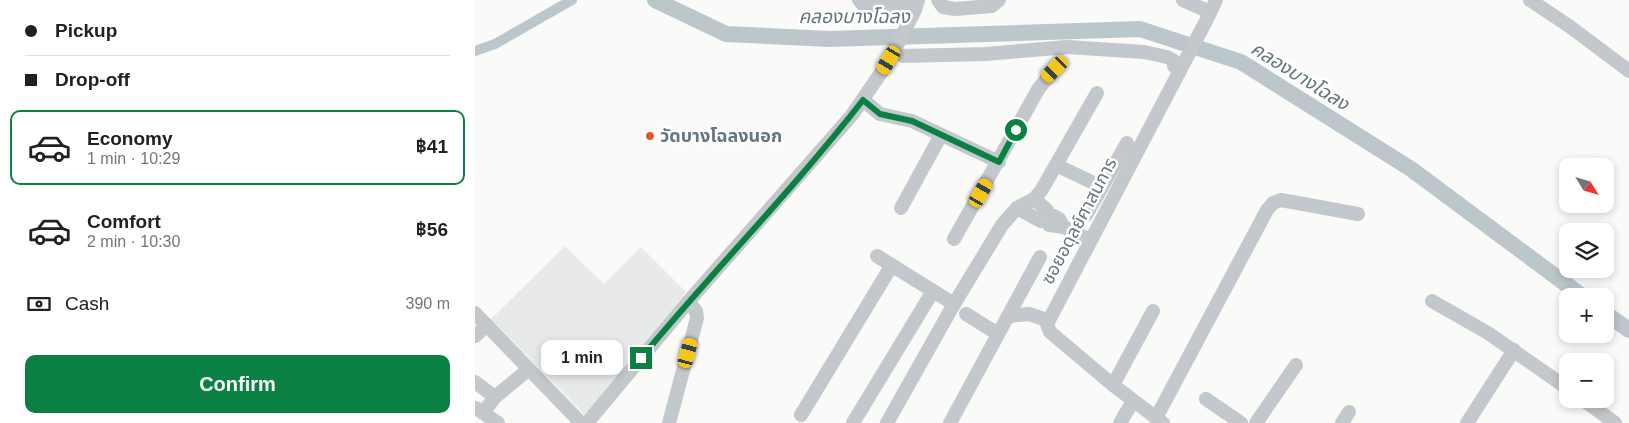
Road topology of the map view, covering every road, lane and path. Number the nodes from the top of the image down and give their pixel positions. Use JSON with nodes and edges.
{"nodes":[{"id":1,"x":859,"y":0,"type":"edge"},
{"id":2,"x":938,"y":0,"type":"edge"},
{"id":3,"x":999,"y":0,"type":"edge"},
{"id":4,"x":1183,"y":0,"type":"edge"},
{"id":5,"x":1536,"y":2,"type":"edge"},
{"id":6,"x":916,"y":3,"type":"edge"},
{"id":7,"x":1211,"y":10,"type":"edge"},
{"id":8,"x":903,"y":56,"type":"dead end"},
{"id":9,"x":1055,"y":69,"type":"dead end"},
{"id":10,"x":1629,"y":70,"type":"edge"},
{"id":11,"x":1180,"y":71,"type":"junction"},
{"id":12,"x":1097,"y":93,"type":"dead end"},
{"id":13,"x":863,"y":100,"type":"junction"},
{"id":14,"x":941,"y":135,"type":"junction"},
{"id":15,"x":1127,"y":142,"type":"dead end"},
{"id":16,"x":999,"y":162,"type":"junction"},
{"id":17,"x":1057,"y":165,"type":"junction"},
{"id":18,"x":1101,"y":187,"type":"junction"},
{"id":19,"x":1034,"y":199,"type":"junction"},
{"id":20,"x":901,"y":208,"type":"dead end"},
{"id":21,"x":1017,"y":208,"type":"junction"},
{"id":22,"x":1358,"y":214,"type":"dead end"},
{"id":23,"x":1086,"y":215,"type":"dead end"},
{"id":24,"x":1048,"y":218,"type":"junction"},
{"id":25,"x":954,"y":239,"type":"dead end"},
{"id":26,"x":1090,"y":240,"type":"junction"},
{"id":27,"x":877,"y":256,"type":"dead end"},
{"id":28,"x":1040,"y":258,"type":"dead end"},
{"id":29,"x":892,"y":265,"type":"junction"},
{"id":30,"x":933,"y":290,"type":"junction"},
{"id":31,"x":1432,"y":301,"type":"dead end"},
{"id":32,"x":688,"y":302,"type":"junction"},
{"id":33,"x":954,"y":304,"type":"junction"},
{"id":34,"x":1153,"y":312,"type":"dead end"},
{"id":35,"x":475,"y":313,"type":"edge"},
{"id":36,"x":966,"y":314,"type":"dead end"},
{"id":37,"x":1008,"y":316,"type":"junction"},
{"id":38,"x":1047,"y":320,"type":"junction"},
{"id":39,"x":487,"y":325,"type":"junction"},
{"id":40,"x":998,"y":334,"type":"junction"},
{"id":41,"x":475,"y":336,"type":"edge"},
{"id":42,"x":1515,"y":350,"type":"junction"},
{"id":43,"x":1296,"y":365,"type":"dead end"},
{"id":44,"x":529,"y":368,"type":"junction"},
{"id":45,"x":475,"y":382,"type":"edge"},
{"id":46,"x":1559,"y":382,"type":"edge"},
{"id":47,"x":1113,"y":385,"type":"junction"},
{"id":48,"x":495,"y":396,"type":"junction"},
{"id":49,"x":1207,"y":399,"type":"dead end"},
{"id":50,"x":1133,"y":401,"type":"junction"},
{"id":51,"x":1594,"y":408,"type":"edge"},
{"id":52,"x":479,"y":410,"type":"edge"},
{"id":53,"x":801,"y":415,"type":"dead end"},
{"id":54,"x":1159,"y":420,"type":"edge"},
{"id":55,"x":498,"y":423,"type":"edge"},
{"id":56,"x":581,"y":423,"type":"edge"},
{"id":57,"x":587,"y":423,"type":"edge"},
{"id":58,"x":669,"y":423,"type":"edge"},
{"id":59,"x":853,"y":423,"type":"edge"},
{"id":60,"x":887,"y":423,"type":"edge"},
{"id":61,"x":949,"y":423,"type":"edge"},
{"id":62,"x":1120,"y":423,"type":"edge"},
{"id":63,"x":1241,"y":423,"type":"edge"},
{"id":64,"x":1256,"y":423,"type":"edge"},
{"id":65,"x":1467,"y":423,"type":"edge"},
{"id":66,"x":1615,"y":423,"type":"edge"}],
"edges":[{"from":1,"to":6,"type":"street"},
{"from":2,"to":3,"type":"street"},
{"from":4,"to":7,"type":"street"},
{"from":5,"to":10,"type":"street"},
{"from":6,"to":13,"type":"street"},
{"from":7,"to":11,"type":"street","name":"ซอยอดุลย์ศาสนการ"},
{"from":8,"to":11,"type":"street"},
{"from":9,"to":16,"type":"street"},
{"from":11,"to":26,"type":"street","name":"ซอยอดุลย์ศาสนการ"},
{"from":12,"to":17,"type":"street"},
{"from":13,"to":14,"type":"street"},
{"from":13,"to":32,"type":"street"},
{"from":14,"to":16,"type":"street"},
{"from":14,"to":20,"type":"street"},
{"from":15,"to":18,"type":"street"},
{"from":16,"to":25,"type":"street"},
{"from":17,"to":18,"type":"street"},
{"from":17,"to":19,"type":"street"},
{"from":18,"to":23,"type":"street"},
{"from":19,"to":21,"type":"street"},
{"from":19,"to":24,"type":"street"},
{"from":21,"to":24,"type":"street"},
{"from":21,"to":33,"type":"street"},
{"from":22,"to":54,"type":"street"},
{"from":24,"to":26,"type":"street"},
{"from":26,"to":38,"type":"street","name":"ซอยอดุลย์ศาสนการ"},
{"from":27,"to":29,"type":"street"},
{"from":28,"to":37,"type":"street"},
{"from":29,"to":30,"type":"street"},
{"from":29,"to":53,"type":"street"},
{"from":30,"to":33,"type":"street"},
{"from":30,"to":59,"type":"street"},
{"from":31,"to":42,"type":"street"},
{"from":32,"to":57,"type":"street"},
{"from":32,"to":58,"type":"street"},
{"from":33,"to":60,"type":"street"},
{"from":34,"to":47,"type":"street"},
{"from":35,"to":39,"type":"street"},
{"from":36,"to":40,"type":"street"},
{"from":37,"to":38,"type":"street"},
{"from":37,"to":40,"type":"street"},
{"from":38,"to":47,"type":"street"},
{"from":39,"to":41,"type":"street"},
{"from":39,"to":44,"type":"street"},
{"from":40,"to":61,"type":"street"},
{"from":42,"to":46,"type":"street"},
{"from":42,"to":65,"type":"street"},
{"from":43,"to":64,"type":"street"},
{"from":44,"to":48,"type":"street"},
{"from":44,"to":56,"type":"street"},
{"from":45,"to":48,"type":"street"},
{"from":47,"to":50,"type":"street"},
{"from":48,"to":52,"type":"street"},
{"from":49,"to":63,"type":"street"},
{"from":50,"to":54,"type":"street"},
{"from":50,"to":62,"type":"street"},
{"from":51,"to":66,"type":"street"},
{"from":52,"to":55,"type":"street"}]}
